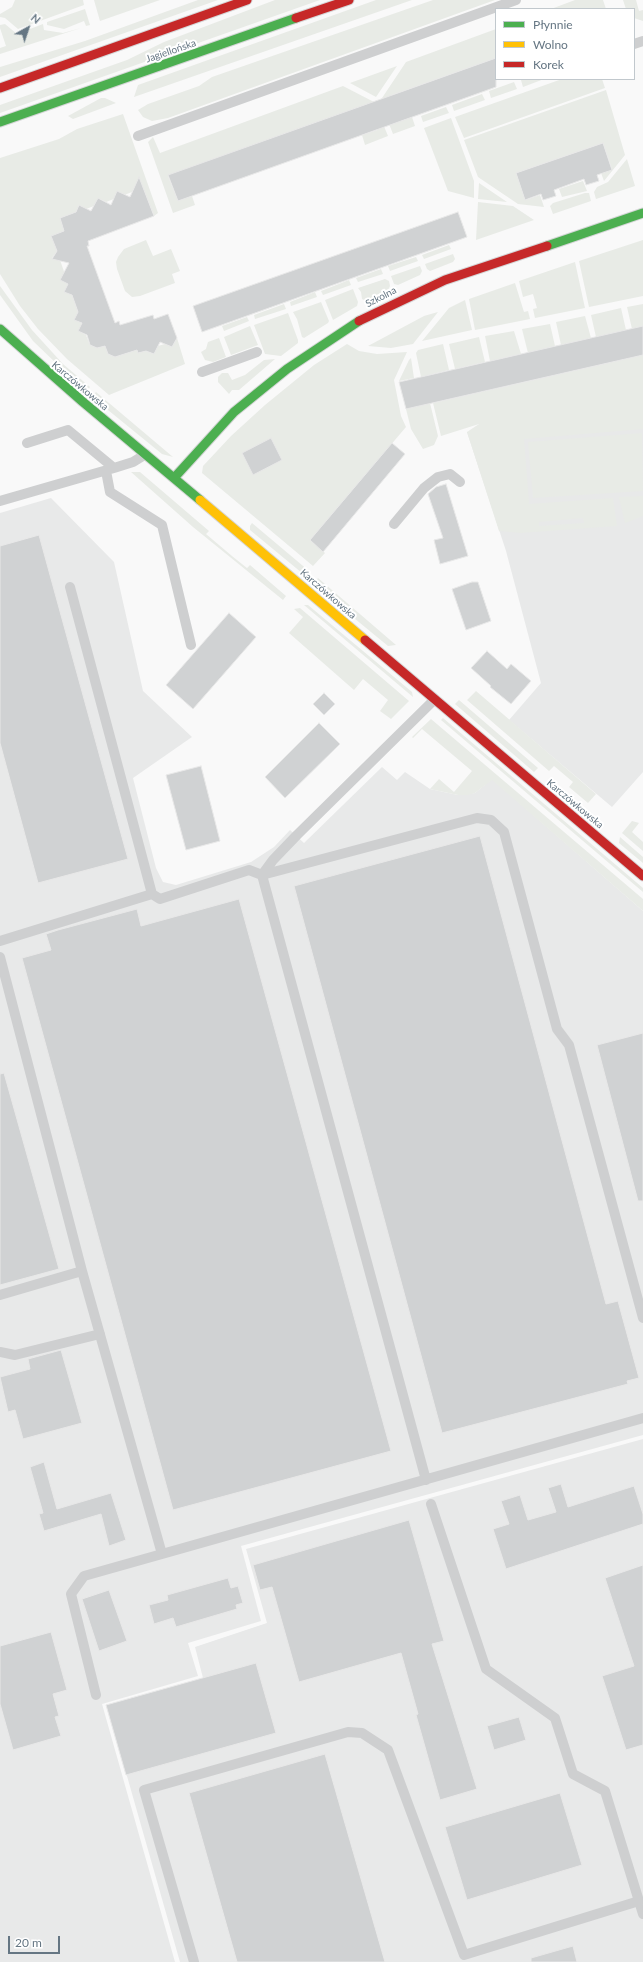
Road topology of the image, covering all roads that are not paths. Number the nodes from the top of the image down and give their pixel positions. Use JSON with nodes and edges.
{"nodes":[{"id":1,"x":247,"y":0,"type":"edge"},
{"id":2,"x":349,"y":0,"type":"edge"},
{"id":3,"x":516,"y":0,"type":"edge"},
{"id":4,"x":0,"y":88,"type":"edge"},
{"id":5,"x":0,"y":122,"type":"edge"},
{"id":6,"x":138,"y":136,"type":"dead end"},
{"id":7,"x":643,"y":212,"type":"edge"},
{"id":8,"x":0,"y":329,"type":"edge"},
{"id":9,"x":257,"y":352,"type":"dead end"},
{"id":10,"x":202,"y":372,"type":"dead end"},
{"id":11,"x":27,"y":443,"type":"dead end"},
{"id":12,"x":146,"y":454,"type":"junction"},
{"id":13,"x":110,"y":470,"type":"junction"},
{"id":14,"x":174,"y":478,"type":"junction"},
{"id":15,"x":460,"y":482,"type":"dead end"},
{"id":16,"x":0,"y":501,"type":"edge"},
{"id":17,"x":394,"y":524,"type":"dead end"},
{"id":18,"x":70,"y":587,"type":"dead end"},
{"id":19,"x":191,"y":645,"type":"dead end"},
{"id":20,"x":434,"y":700,"type":"junction"},
{"id":21,"x":262,"y":876,"type":"junction"},
{"id":22,"x":643,"y":876,"type":"edge"},
{"id":23,"x":152,"y":894,"type":"junction"},
{"id":24,"x":0,"y":941,"type":"edge"},
{"id":25,"x":0,"y":957,"type":"edge"},
{"id":26,"x":82,"y":1271,"type":"junction"},
{"id":27,"x":0,"y":1295,"type":"edge"},
{"id":28,"x":643,"y":1318,"type":"edge"},
{"id":29,"x":100,"y":1334,"type":"junction"},
{"id":30,"x":0,"y":1352,"type":"edge"},
{"id":31,"x":643,"y":1418,"type":"edge"},
{"id":32,"x":426,"y":1480,"type":"junction"},
{"id":33,"x":431,"y":1504,"type":"dead end"},
{"id":34,"x":162,"y":1554,"type":"junction"},
{"id":35,"x":96,"y":1695,"type":"dead end"},
{"id":36,"x":639,"y":1901,"type":"junction"},
{"id":37,"x":643,"y":1914,"type":"edge"},
{"id":38,"x":194,"y":1962,"type":"edge"}],
"edges":[{"from":1,"to":4,"type":"street"},
{"from":2,"to":5,"type":"street","name":"Jagiellońska"},
{"from":3,"to":6,"type":"lane"},
{"from":7,"to":14,"type":"street","name":"Szkolna"},
{"from":8,"to":12,"type":"street","name":"Karczówkowska"},
{"from":9,"to":10,"type":"lane"},
{"from":11,"to":13,"type":"lane"},
{"from":12,"to":13,"type":"lane"},
{"from":12,"to":14,"type":"street","name":"Karczówkowska"},
{"from":13,"to":16,"type":"lane"},
{"from":13,"to":19,"type":"lane"},
{"from":14,"to":20,"type":"street","name":"Karczówkowska"},
{"from":15,"to":17,"type":"lane"},
{"from":18,"to":23,"type":"lane"},
{"from":20,"to":21,"type":"lane"},
{"from":20,"to":22,"type":"street","name":"Karczówkowska"},
{"from":21,"to":23,"type":"lane"},
{"from":21,"to":28,"type":"lane"},
{"from":21,"to":32,"type":"lane"},
{"from":23,"to":24,"type":"lane"},
{"from":25,"to":26,"type":"lane"},
{"from":26,"to":27,"type":"lane"},
{"from":26,"to":29,"type":"lane"},
{"from":29,"to":30,"type":"lane"},
{"from":29,"to":34,"type":"lane"},
{"from":31,"to":32,"type":"lane"},
{"from":32,"to":34,"type":"lane"},
{"from":33,"to":36,"type":"lane"},
{"from":34,"to":35,"type":"lane"},
{"from":36,"to":37,"type":"lane"},
{"from":36,"to":38,"type":"lane"}]}
